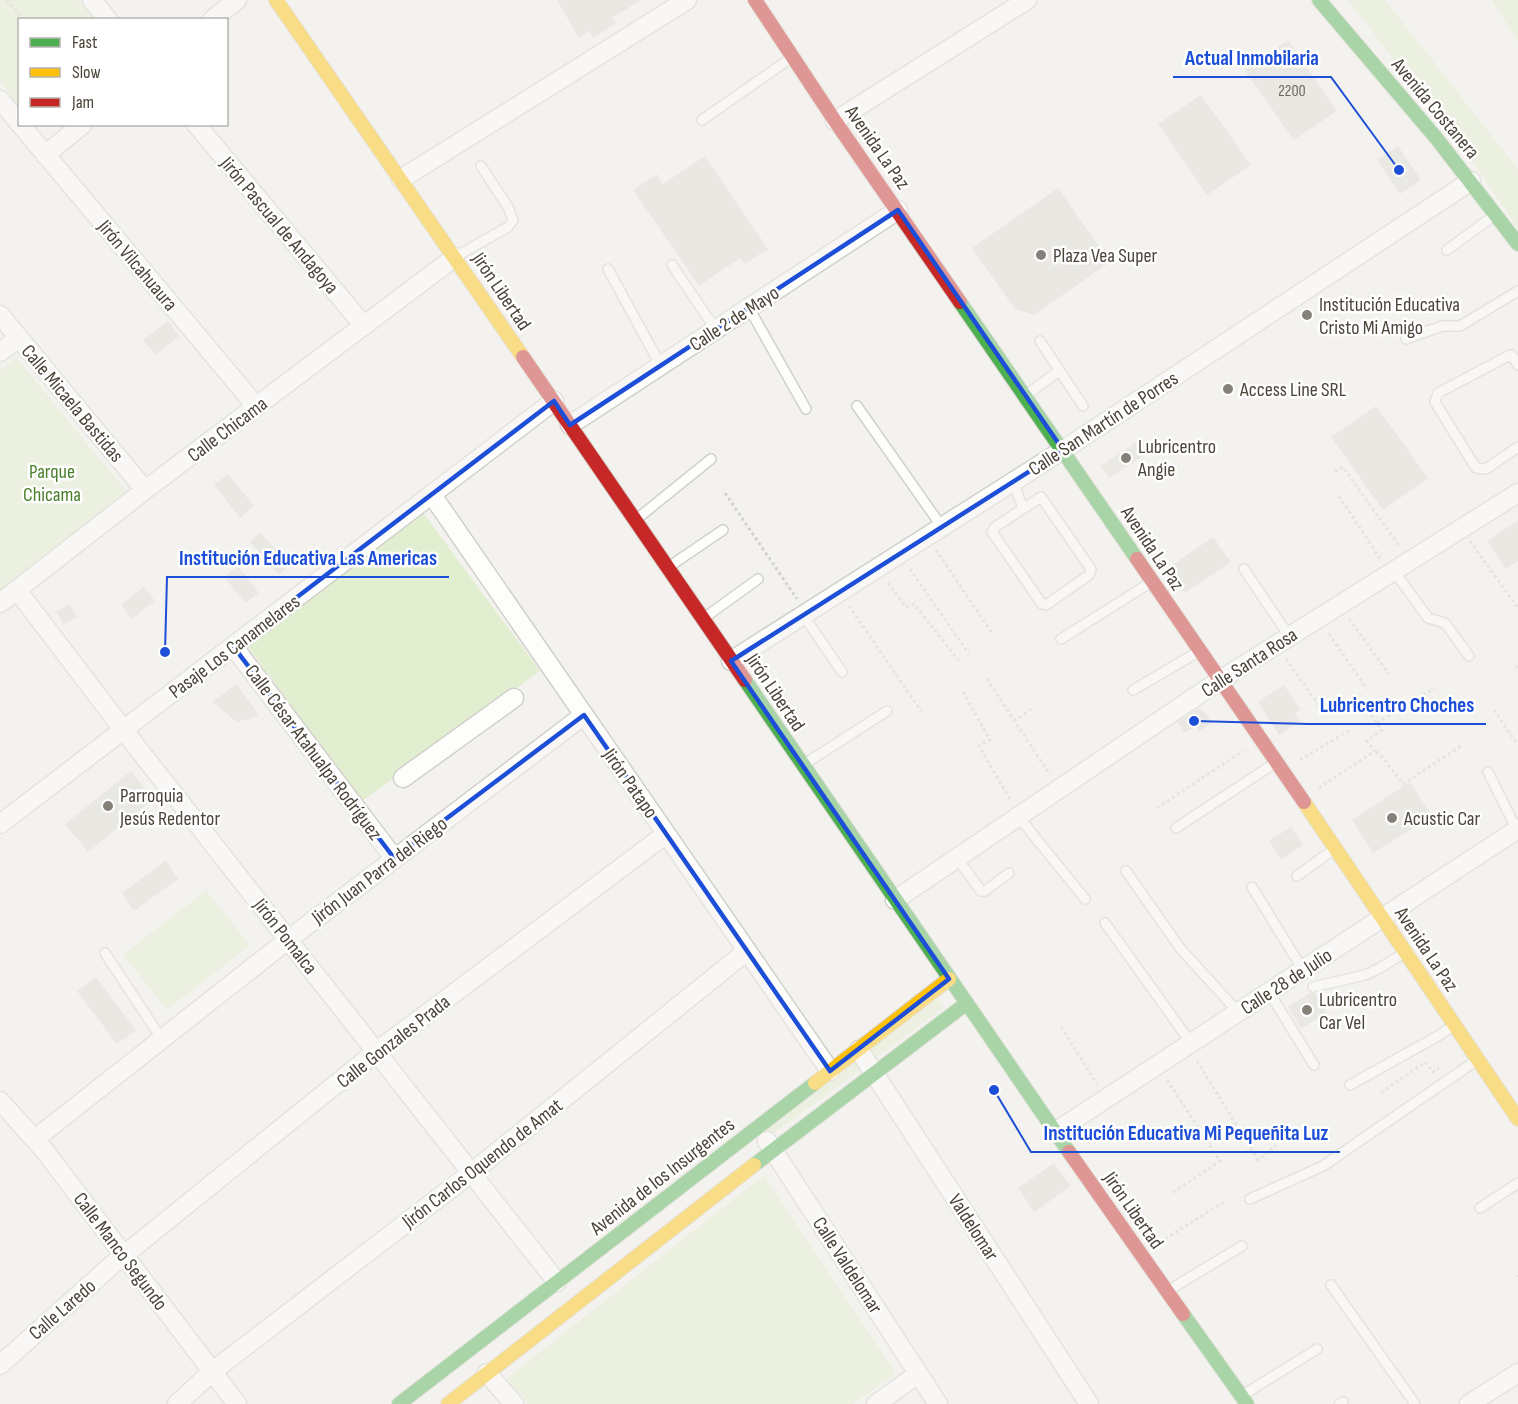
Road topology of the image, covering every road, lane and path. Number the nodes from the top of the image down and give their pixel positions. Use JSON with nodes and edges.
{"nodes":[{"id":1,"x":7,"y":0,"type":"edge"},
{"id":2,"x":92,"y":0,"type":"edge"},
{"id":3,"x":237,"y":0,"type":"edge"},
{"id":4,"x":276,"y":0,"type":"edge"},
{"id":5,"x":687,"y":0,"type":"edge"},
{"id":6,"x":755,"y":0,"type":"edge"},
{"id":7,"x":1028,"y":0,"type":"edge"},
{"id":8,"x":1320,"y":0,"type":"edge"},
{"id":9,"x":21,"y":18,"type":"edge"},
{"id":10,"x":106,"y":18,"type":"edge"},
{"id":11,"x":214,"y":18,"type":"edge"},
{"id":12,"x":793,"y":56,"type":"junction"},
{"id":13,"x":0,"y":100,"type":"edge"},
{"id":14,"x":702,"y":120,"type":"dead end"},
{"id":15,"x":836,"y":121,"type":"junction"},
{"id":16,"x":18,"y":122,"type":"edge"},
{"id":17,"x":22,"y":126,"type":"edge"},
{"id":18,"x":81,"y":126,"type":"edge"},
{"id":19,"x":198,"y":126,"type":"edge"},
{"id":20,"x":45,"y":155,"type":"junction"},
{"id":21,"x":481,"y":166,"type":"dead end"},
{"id":22,"x":401,"y":179,"type":"junction"},
{"id":23,"x":1471,"y":181,"type":"junction"},
{"id":24,"x":898,"y":210,"type":"junction"},
{"id":25,"x":1496,"y":213,"type":"junction"},
{"id":26,"x":1518,"y":244,"type":"edge"},
{"id":27,"x":1447,"y":250,"type":"dead end"},
{"id":28,"x":455,"y":257,"type":"junction"},
{"id":29,"x":672,"y":265,"type":"dead end"},
{"id":30,"x":608,"y":269,"type":"dead end"},
{"id":31,"x":1518,"y":291,"type":"edge"},
{"id":32,"x":749,"y":308,"type":"junction"},
{"id":33,"x":0,"y":315,"type":"edge"},
{"id":34,"x":364,"y":326,"type":"junction"},
{"id":35,"x":716,"y":330,"type":"junction"},
{"id":36,"x":19,"y":338,"type":"junction"},
{"id":37,"x":1406,"y":339,"type":"dead end"},
{"id":38,"x":1040,"y":341,"type":"dead end"},
{"id":39,"x":0,"y":352,"type":"edge"},
{"id":40,"x":1518,"y":365,"type":"edge"},
{"id":41,"x":661,"y":366,"type":"junction"},
{"id":42,"x":1059,"y":371,"type":"junction"},
{"id":43,"x":1024,"y":396,"type":"junction"},
{"id":44,"x":554,"y":401,"type":"junction"},
{"id":45,"x":256,"y":406,"type":"junction"},
{"id":46,"x":857,"y":406,"type":"dead end"},
{"id":47,"x":1083,"y":406,"type":"dead end"},
{"id":48,"x":806,"y":409,"type":"dead end"},
{"id":49,"x":570,"y":425,"type":"junction"},
{"id":50,"x":1518,"y":447,"type":"edge"},
{"id":51,"x":1063,"y":450,"type":"junction"},
{"id":52,"x":711,"y":459,"type":"dead end"},
{"id":53,"x":1335,"y":472,"type":"dead end"},
{"id":54,"x":1013,"y":482,"type":"junction"},
{"id":55,"x":146,"y":490,"type":"junction"},
{"id":56,"x":725,"y":493,"type":"dead end"},
{"id":57,"x":1518,"y":493,"type":"edge"},
{"id":58,"x":432,"y":495,"type":"junction"},
{"id":59,"x":1340,"y":496,"type":"dead end"},
{"id":60,"x":1023,"y":508,"type":"junction"},
{"id":61,"x":635,"y":520,"type":"junction"},
{"id":62,"x":1461,"y":529,"type":"junction"},
{"id":63,"x":723,"y":530,"type":"dead end"},
{"id":64,"x":935,"y":532,"type":"junction"},
{"id":65,"x":900,"y":554,"type":"junction"},
{"id":66,"x":1410,"y":561,"type":"junction"},
{"id":67,"x":667,"y":567,"type":"junction"},
{"id":68,"x":877,"y":569,"type":"junction"},
{"id":69,"x":1244,"y":569,"type":"dead end"},
{"id":70,"x":1392,"y":572,"type":"junction"},
{"id":71,"x":758,"y":579,"type":"dead end"},
{"id":72,"x":1152,"y":582,"type":"junction"},
{"id":73,"x":17,"y":590,"type":"junction"},
{"id":74,"x":840,"y":592,"type":"junction"},
{"id":75,"x":0,"y":603,"type":"edge"},
{"id":76,"x":1339,"y":605,"type":"junction"},
{"id":77,"x":1518,"y":608,"type":"edge"},
{"id":78,"x":805,"y":615,"type":"junction"},
{"id":79,"x":1318,"y":618,"type":"junction"},
{"id":80,"x":703,"y":619,"type":"junction"},
{"id":81,"x":992,"y":633,"type":"dead end"},
{"id":82,"x":1061,"y":639,"type":"dead end"},
{"id":83,"x":1282,"y":641,"type":"junction"},
{"id":84,"x":233,"y":646,"type":"junction"},
{"id":85,"x":1200,"y":651,"type":"junction"},
{"id":86,"x":969,"y":654,"type":"dead end"},
{"id":87,"x":1469,"y":656,"type":"dead end"},
{"id":88,"x":731,"y":662,"type":"junction"},
{"id":89,"x":959,"y":662,"type":"dead end"},
{"id":90,"x":842,"y":672,"type":"dead end"},
{"id":91,"x":1389,"y":674,"type":"dead end"},
{"id":92,"x":987,"y":679,"type":"dead end"},
{"id":93,"x":1220,"y":680,"type":"junction"},
{"id":94,"x":1435,"y":688,"type":"dead end"},
{"id":95,"x":1367,"y":689,"type":"dead end"},
{"id":96,"x":1133,"y":690,"type":"dead end"},
{"id":97,"x":963,"y":692,"type":"dead end"},
{"id":98,"x":514,"y":698,"type":"dead end"},
{"id":99,"x":1363,"y":704,"type":"dead end"},
{"id":100,"x":1034,"y":708,"type":"dead end"},
{"id":101,"x":1494,"y":710,"type":"dead end"},
{"id":102,"x":887,"y":711,"type":"dead end"},
{"id":103,"x":921,"y":711,"type":"dead end"},
{"id":104,"x":1323,"y":711,"type":"dead end"},
{"id":105,"x":584,"y":715,"type":"junction"},
{"id":106,"x":1014,"y":721,"type":"junction"},
{"id":107,"x":1377,"y":723,"type":"junction"},
{"id":108,"x":1350,"y":729,"type":"dead end"},
{"id":109,"x":123,"y":730,"type":"junction"},
{"id":110,"x":1261,"y":740,"type":"junction"},
{"id":111,"x":1518,"y":745,"type":"edge"},
{"id":112,"x":1461,"y":746,"type":"dead end"},
{"id":113,"x":1375,"y":751,"type":"junction"},
{"id":114,"x":803,"y":765,"type":"junction"},
{"id":115,"x":1279,"y":767,"type":"junction"},
{"id":116,"x":1488,"y":772,"type":"dead end"},
{"id":117,"x":403,"y":778,"type":"dead end"},
{"id":118,"x":1058,"y":789,"type":"junction"},
{"id":119,"x":1302,"y":799,"type":"junction"},
{"id":120,"x":1157,"y":808,"type":"dead end"},
{"id":121,"x":1019,"y":816,"type":"junction"},
{"id":122,"x":0,"y":824,"type":"edge"},
{"id":123,"x":1176,"y":828,"type":"dead end"},
{"id":124,"x":1518,"y":830,"type":"edge"},
{"id":125,"x":666,"y":834,"type":"junction"},
{"id":126,"x":1335,"y":848,"type":"junction"},
{"id":127,"x":394,"y":858,"type":"junction"},
{"id":128,"x":957,"y":858,"type":"junction"},
{"id":129,"x":1126,"y":871,"type":"dead end"},
{"id":130,"x":1009,"y":873,"type":"dead end"},
{"id":131,"x":1298,"y":876,"type":"dead end"},
{"id":132,"x":1252,"y":887,"type":"dead end"},
{"id":133,"x":1086,"y":899,"type":"dead end"},
{"id":134,"x":895,"y":900,"type":"junction"},
{"id":135,"x":1383,"y":918,"type":"junction"},
{"id":136,"x":1105,"y":923,"type":"dead end"},
{"id":137,"x":289,"y":939,"type":"junction"},
{"id":138,"x":747,"y":951,"type":"junction"},
{"id":139,"x":1406,"y":952,"type":"junction"},
{"id":140,"x":105,"y":953,"type":"dead end"},
{"id":141,"x":1303,"y":970,"type":"junction"},
{"id":142,"x":949,"y":979,"type":"junction"},
{"id":143,"x":1314,"y":987,"type":"dead end"},
{"id":144,"x":1269,"y":992,"type":"junction"},
{"id":145,"x":967,"y":1003,"type":"junction"},
{"id":146,"x":1238,"y":1012,"type":"junction"},
{"id":147,"x":1455,"y":1024,"type":"junction"},
{"id":148,"x":1061,"y":1027,"type":"dead end"},
{"id":149,"x":161,"y":1038,"type":"junction"},
{"id":150,"x":1189,"y":1045,"type":"junction"},
{"id":151,"x":859,"y":1050,"type":"junction"},
{"id":152,"x":376,"y":1051,"type":"junction"},
{"id":153,"x":1478,"y":1060,"type":"junction"},
{"id":154,"x":1158,"y":1065,"type":"junction"},
{"id":155,"x":1314,"y":1065,"type":"dead end"},
{"id":156,"x":1442,"y":1066,"type":"dead end"},
{"id":157,"x":830,"y":1071,"type":"junction"},
{"id":158,"x":874,"y":1074,"type":"junction"},
{"id":159,"x":1350,"y":1085,"type":"dead end"},
{"id":160,"x":1381,"y":1093,"type":"dead end"},
{"id":161,"x":1106,"y":1099,"type":"junction"},
{"id":162,"x":0,"y":1101,"type":"edge"},
{"id":163,"x":1518,"y":1119,"type":"edge"},
{"id":164,"x":758,"y":1127,"type":"junction"},
{"id":165,"x":1055,"y":1132,"type":"junction"},
{"id":166,"x":35,"y":1139,"type":"junction"},
{"id":167,"x":1276,"y":1145,"type":"dead end"},
{"id":168,"x":774,"y":1151,"type":"junction"},
{"id":169,"x":471,"y":1173,"type":"junction"},
{"id":170,"x":1518,"y":1183,"type":"edge"},
{"id":171,"x":1172,"y":1193,"type":"dead end"},
{"id":172,"x":1250,"y":1199,"type":"dead end"},
{"id":173,"x":1224,"y":1202,"type":"dead end"},
{"id":174,"x":1480,"y":1208,"type":"dead end"},
{"id":175,"x":1242,"y":1246,"type":"dead end"},
{"id":176,"x":1141,"y":1254,"type":"junction"},
{"id":177,"x":125,"y":1255,"type":"junction"},
{"id":178,"x":557,"y":1282,"type":"junction"},
{"id":179,"x":1331,"y":1285,"type":"dead end"},
{"id":180,"x":1167,"y":1291,"type":"junction"},
{"id":181,"x":1317,"y":1349,"type":"dead end"},
{"id":182,"x":0,"y":1365,"type":"edge"},
{"id":183,"x":213,"y":1371,"type":"junction"},
{"id":184,"x":487,"y":1373,"type":"junction"},
{"id":185,"x":1518,"y":1373,"type":"edge"},
{"id":186,"x":918,"y":1374,"type":"junction"},
{"id":187,"x":1244,"y":1400,"type":"edge"},
{"id":188,"x":177,"y":1404,"type":"edge"},
{"id":189,"x":237,"y":1404,"type":"edge"},
{"id":190,"x":399,"y":1404,"type":"edge"},
{"id":191,"x":448,"y":1404,"type":"edge"},
{"id":192,"x":514,"y":1404,"type":"edge"},
{"id":193,"x":876,"y":1404,"type":"edge"},
{"id":194,"x":938,"y":1404,"type":"edge"},
{"id":195,"x":1089,"y":1404,"type":"edge"},
{"id":196,"x":1415,"y":1404,"type":"edge"},
{"id":197,"x":1469,"y":1404,"type":"edge"}],
"edges":[{"from":1,"to":9,"type":"path"},
{"from":2,"to":10,"type":"street"},
{"from":3,"to":11,"type":"street"},
{"from":4,"to":22,"type":"street","name":"Jirón Libertad"},
{"from":5,"to":22,"type":"street"},
{"from":6,"to":12,"type":"street","name":"Avenida La Paz"},
{"from":7,"to":15,"type":"street"},
{"from":8,"to":23,"type":"street","name":"Avenida Costanera"},
{"from":12,"to":14,"type":"lane"},
{"from":12,"to":15,"type":"street","name":"Avenida La Paz"},
{"from":13,"to":16,"type":"street","name":"Jirón Vilcahuaura"},
{"from":15,"to":24,"type":"street","name":"Avenida La Paz"},
{"from":17,"to":20,"type":"street","name":"Jirón Vilcahuaura"},
{"from":18,"to":20,"type":"street"},
{"from":19,"to":34,"type":"street","name":"Jirón Pascual de Andagoya"},
{"from":20,"to":45,"type":"street","name":"Jirón Vilcahuaura"},
{"from":21,"to":28,"type":"lane"},
{"from":22,"to":28,"type":"street","name":"Jirón Libertad"},
{"from":23,"to":25,"type":"street","name":"Avenida Costanera"},
{"from":23,"to":51,"type":"street","name":"Calle San Martín de Porres"},
{"from":24,"to":32,"type":"street","name":"Calle 2 de Mayo"},
{"from":24,"to":43,"type":"street","name":"Avenida La Paz"},
{"from":25,"to":26,"type":"street","name":"Avenida Costanera"},
{"from":25,"to":27,"type":"lane"},
{"from":28,"to":34,"type":"street","name":"Calle Chicama"},
{"from":28,"to":44,"type":"street","name":"Jirón Libertad"},
{"from":29,"to":35,"type":"lane"},
{"from":30,"to":41,"type":"lane"},
{"from":31,"to":37,"type":"lane"},
{"from":32,"to":35,"type":"street","name":"Calle 2 de Mayo"},
{"from":32,"to":48,"type":"lane"},
{"from":33,"to":36,"type":"street","name":"Calle Micaela Bastidas"},
{"from":34,"to":45,"type":"street","name":"Calle Chicama"},
{"from":35,"to":41,"type":"street","name":"Calle 2 de Mayo"},
{"from":36,"to":39,"type":"street"},
{"from":36,"to":55,"type":"street","name":"Calle Micaela Bastidas"},
{"from":38,"to":42,"type":"lane"},
{"from":40,"to":50,"type":"lane"},
{"from":41,"to":49,"type":"street","name":"Calle 2 de Mayo"},
{"from":42,"to":43,"type":"lane"},
{"from":42,"to":47,"type":"lane"},
{"from":43,"to":51,"type":"street","name":"Avenida La Paz"},
{"from":44,"to":49,"type":"street","name":"Jirón Libertad"},
{"from":44,"to":58,"type":"street","name":"Pasaje Los Canamelares"},
{"from":45,"to":55,"type":"street","name":"Calle Chicama"},
{"from":46,"to":64,"type":"lane"},
{"from":49,"to":61,"type":"street","name":"Jirón Libertad"},
{"from":51,"to":54,"type":"street","name":"Calle San Martín de Porres"},
{"from":51,"to":72,"type":"street","name":"Avenida La Paz"},
{"from":52,"to":61,"type":"lane"},
{"from":53,"to":66,"type":"path"},
{"from":54,"to":60,"type":"lane"},
{"from":54,"to":64,"type":"street","name":"Calle San Martín de Porres"},
{"from":55,"to":73,"type":"street","name":"Calle Chicama"},
{"from":56,"to":78,"type":"path"},
{"from":57,"to":62,"type":"street","name":"Calle Santa Rosa"},
{"from":58,"to":84,"type":"street","name":"Pasaje Los Canamelares"},
{"from":58,"to":105,"type":"street","name":"Jirón Patapo"},
{"from":59,"to":70,"type":"path"},
{"from":60,"to":60,"type":"lane"},
{"from":61,"to":67,"type":"street","name":"Jirón Libertad"},
{"from":62,"to":66,"type":"street","name":"Calle Santa Rosa"},
{"from":62,"to":77,"type":"path"},
{"from":63,"to":67,"type":"lane"},
{"from":64,"to":65,"type":"street","name":"Calle San Martín de Porres"},
{"from":64,"to":81,"type":"path"},
{"from":65,"to":68,"type":"street","name":"Calle San Martín de Porres"},
{"from":65,"to":86,"type":"path"},
{"from":66,"to":70,"type":"street","name":"Calle Santa Rosa"},
{"from":67,"to":80,"type":"street","name":"Jirón Libertad"},
{"from":68,"to":74,"type":"street","name":"Calle San Martín de Porres"},
{"from":68,"to":89,"type":"path"},
{"from":69,"to":83,"type":"lane"},
{"from":70,"to":76,"type":"street","name":"Calle Santa Rosa"},
{"from":70,"to":87,"type":"lane"},
{"from":71,"to":80,"type":"lane"},
{"from":72,"to":82,"type":"lane"},
{"from":72,"to":85,"type":"street","name":"Avenida La Paz"},
{"from":73,"to":75,"type":"street","name":"Calle Chicama"},
{"from":73,"to":109,"type":"street","name":"Jirón Pomalca"},
{"from":74,"to":78,"type":"street","name":"Calle San Martín de Porres"},
{"from":74,"to":103,"type":"path"},
{"from":76,"to":79,"type":"street","name":"Calle Santa Rosa"},
{"from":76,"to":91,"type":"path"},
{"from":78,"to":88,"type":"street","name":"Calle San Martín de Porres"},
{"from":78,"to":90,"type":"lane"},
{"from":79,"to":83,"type":"street","name":"Calle Santa Rosa"},
{"from":79,"to":95,"type":"path"},
{"from":80,"to":88,"type":"street","name":"Jirón Libertad"},
{"from":83,"to":93,"type":"street","name":"Calle Santa Rosa"},
{"from":83,"to":104,"type":"path"},
{"from":84,"to":109,"type":"street","name":"Pasaje Los Canamelares"},
{"from":84,"to":127,"type":"street","name":"Calle César Atahualpa Rodríguez"},
{"from":85,"to":93,"type":"street","name":"Avenida La Paz"},
{"from":85,"to":96,"type":"lane"},
{"from":88,"to":114,"type":"street","name":"Jirón Libertad"},
{"from":92,"to":106,"type":"path"},
{"from":93,"to":110,"type":"street","name":"Avenida La Paz"},
{"from":93,"to":118,"type":"street","name":"Calle Santa Rosa"},
{"from":94,"to":107,"type":"path"},
{"from":97,"to":121,"type":"path"},
{"from":98,"to":117,"type":"street"},
{"from":99,"to":107,"type":"path"},
{"from":100,"to":106,"type":"path"},
{"from":101,"to":111,"type":"path"},
{"from":102,"to":114,"type":"lane"},
{"from":105,"to":125,"type":"street","name":"Jirón Patapo"},
{"from":105,"to":127,"type":"street","name":"Jirón Juan Parra del Riego"},
{"from":106,"to":118,"type":"path"},
{"from":107,"to":113,"type":"path"},
{"from":108,"to":115,"type":"path"},
{"from":109,"to":122,"type":"street","name":"Pasaje Los Canamelares"},
{"from":109,"to":137,"type":"street","name":"Jirón Pomalca"},
{"from":110,"to":115,"type":"street","name":"Avenida La Paz"},
{"from":110,"to":120,"type":"path"},
{"from":112,"to":113,"type":"path"},
{"from":113,"to":119,"type":"path"},
{"from":114,"to":134,"type":"street","name":"Jirón Libertad"},
{"from":115,"to":119,"type":"street","name":"Avenida La Paz"},
{"from":115,"to":123,"type":"lane"},
{"from":116,"to":124,"type":"lane"},
{"from":118,"to":121,"type":"street","name":"Calle Santa Rosa"},
{"from":119,"to":126,"type":"street","name":"Avenida La Paz"},
{"from":121,"to":128,"type":"street","name":"Calle Santa Rosa"},
{"from":121,"to":133,"type":"lane"},
{"from":124,"to":135,"type":"street","name":"Calle 28 de Julio"},
{"from":125,"to":138,"type":"street","name":"Jirón Patapo"},
{"from":125,"to":152,"type":"street","name":"Calle Gonzales Prada"},
{"from":126,"to":131,"type":"lane"},
{"from":126,"to":135,"type":"street","name":"Avenida La Paz"},
{"from":127,"to":137,"type":"street","name":"Jirón Juan Parra del Riego"},
{"from":128,"to":130,"type":"lane"},
{"from":128,"to":134,"type":"street","name":"Calle Santa Rosa"},
{"from":129,"to":146,"type":"lane"},
{"from":132,"to":141,"type":"lane"},
{"from":134,"to":142,"type":"street","name":"Jirón Libertad"},
{"from":135,"to":139,"type":"street","name":"Avenida La Paz"},
{"from":135,"to":141,"type":"street","name":"Calle 28 de Julio"},
{"from":136,"to":150,"type":"lane"},
{"from":137,"to":149,"type":"street","name":"Jirón Juan Parra del Riego"},
{"from":137,"to":152,"type":"street","name":"Jirón Pomalca"},
{"from":138,"to":157,"type":"street","name":"Jirón Patapo"},
{"from":138,"to":169,"type":"street","name":"Jirón Carlos Oquendo de Amat"},
{"from":139,"to":143,"type":"lane"},
{"from":139,"to":147,"type":"street","name":"Avenida La Paz"},
{"from":140,"to":149,"type":"lane"},
{"from":141,"to":144,"type":"street","name":"Calle 28 de Julio"},
{"from":142,"to":145,"type":"street","name":"Jirón Libertad"},
{"from":142,"to":151,"type":"street","name":"Avenida de los Insurgentes"},
{"from":144,"to":146,"type":"street","name":"Calle 28 de Julio"},
{"from":144,"to":155,"type":"lane"},
{"from":145,"to":158,"type":"street"},
{"from":145,"to":165,"type":"street","name":"Jirón Libertad"},
{"from":146,"to":150,"type":"street","name":"Calle 28 de Julio"},
{"from":147,"to":153,"type":"street","name":"Avenida La Paz"},
{"from":147,"to":159,"type":"lane"},
{"from":148,"to":161,"type":"path"},
{"from":149,"to":166,"type":"street","name":"Jirón Juan Parra del Riego"},
{"from":150,"to":154,"type":"street","name":"Calle 28 de Julio"},
{"from":150,"to":167,"type":"path"},
{"from":151,"to":157,"type":"street","name":"Avenida de los Insurgentes"},
{"from":151,"to":158,"type":"street","name":"Valdelomar"},
{"from":152,"to":169,"type":"street","name":"Jirón Pomalca"},
{"from":152,"to":177,"type":"street","name":"Calle Gonzales Prada"},
{"from":153,"to":163,"type":"street","name":"Avenida La Paz"},
{"from":153,"to":172,"type":"lane"},
{"from":154,"to":161,"type":"street","name":"Calle 28 de Julio"},
{"from":154,"to":171,"type":"path"},
{"from":156,"to":160,"type":"path"},
{"from":157,"to":164,"type":"street","name":"Avenida de los Insurgentes"},
{"from":158,"to":168,"type":"street"},
{"from":158,"to":195,"type":"street","name":"Valdelomar"},
{"from":161,"to":165,"type":"street","name":"Calle 28 de Julio"},
{"from":162,"to":166,"type":"street","name":"Calle Manco Segundo"},
{"from":164,"to":168,"type":"street","name":"Calle Valdelomar"},
{"from":164,"to":178,"type":"street","name":"Avenida de los Insurgentes"},
{"from":165,"to":176,"type":"street","name":"Jirón Libertad"},
{"from":166,"to":177,"type":"street","name":"Calle Manco Segundo"},
{"from":168,"to":184,"type":"street"},
{"from":168,"to":186,"type":"street","name":"Calle Valdelomar"},
{"from":169,"to":178,"type":"street","name":"Jirón Pomalca"},
{"from":169,"to":183,"type":"street","name":"Jirón Carlos Oquendo de Amat"},
{"from":170,"to":174,"type":"lane"},
{"from":173,"to":176,"type":"path"},
{"from":175,"to":180,"type":"lane"},
{"from":176,"to":180,"type":"street","name":"Jirón Libertad"},
{"from":177,"to":182,"type":"street","name":"Calle Laredo"},
{"from":177,"to":183,"type":"street","name":"Calle Manco Segundo"},
{"from":178,"to":190,"type":"street","name":"Avenida de los Insurgentes"},
{"from":179,"to":196,"type":"lane"},
{"from":180,"to":187,"type":"street","name":"Jirón Libertad"},
{"from":181,"to":187,"type":"lane"},
{"from":183,"to":188,"type":"street","name":"Jirón Carlos Oquendo de Amat"},
{"from":183,"to":189,"type":"street","name":"Calle Manco Segundo"},
{"from":184,"to":191,"type":"street"},
{"from":184,"to":192,"type":"street"},
{"from":185,"to":197,"type":"street"},
{"from":186,"to":193,"type":"street"},
{"from":186,"to":194,"type":"street","name":"Calle Valdelomar"}]}
